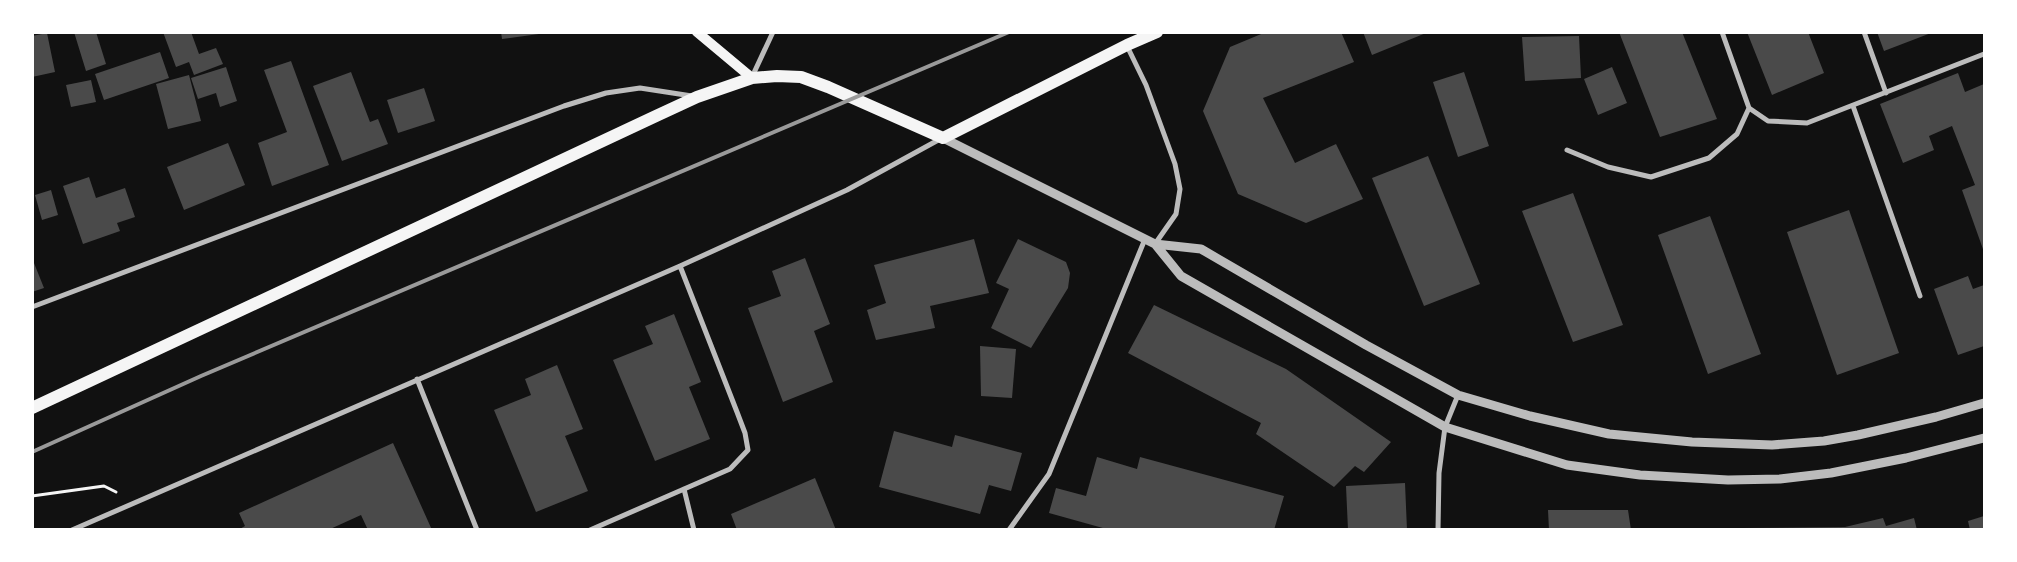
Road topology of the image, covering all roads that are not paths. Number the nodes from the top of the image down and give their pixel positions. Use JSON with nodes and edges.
{"nodes":[{"id":1,"x":697,"y":32,"type":"edge"},
{"id":2,"x":774,"y":32,"type":"edge"},
{"id":3,"x":1156,"y":32,"type":"edge"},
{"id":4,"x":1722,"y":32,"type":"edge"},
{"id":5,"x":1864,"y":32,"type":"edge"},
{"id":6,"x":1127,"y":45,"type":"junction"},
{"id":7,"x":1984,"y":54,"type":"edge"},
{"id":8,"x":752,"y":78,"type":"junction"},
{"id":9,"x":1886,"y":93,"type":"junction"},
{"id":10,"x":698,"y":97,"type":"junction"},
{"id":11,"x":1853,"y":106,"type":"junction"},
{"id":12,"x":1749,"y":108,"type":"junction"},
{"id":13,"x":943,"y":138,"type":"junction"},
{"id":14,"x":1567,"y":150,"type":"dead end"},
{"id":15,"x":1145,"y":239,"type":"junction"},
{"id":16,"x":1156,"y":244,"type":"junction"},
{"id":17,"x":680,"y":266,"type":"junction"},
{"id":18,"x":1920,"y":296,"type":"dead end"},
{"id":19,"x":32,"y":307,"type":"edge"},
{"id":20,"x":416,"y":379,"type":"junction"},
{"id":21,"x":1458,"y":395,"type":"junction"},
{"id":22,"x":1984,"y":403,"type":"edge"},
{"id":23,"x":32,"y":408,"type":"edge"},
{"id":24,"x":1445,"y":427,"type":"junction"},
{"id":25,"x":1984,"y":438,"type":"edge"},
{"id":26,"x":684,"y":489,"type":"junction"},
{"id":27,"x":72,"y":530,"type":"edge"},
{"id":28,"x":477,"y":530,"type":"edge"},
{"id":29,"x":590,"y":530,"type":"edge"},
{"id":30,"x":694,"y":530,"type":"edge"},
{"id":31,"x":1009,"y":530,"type":"edge"},
{"id":32,"x":1438,"y":530,"type":"edge"}],
"edges":[{"from":1,"to":8,"type":"main road"},
{"from":2,"to":8,"type":"street"},
{"from":3,"to":6,"type":"main road"},
{"from":4,"to":12,"type":"street"},
{"from":5,"to":9,"type":"street"},
{"from":6,"to":13,"type":"main road"},
{"from":6,"to":16,"type":"street"},
{"from":7,"to":9,"type":"street"},
{"from":8,"to":10,"type":"main road"},
{"from":8,"to":13,"type":"main road"},
{"from":9,"to":11,"type":"street"},
{"from":10,"to":19,"type":"street"},
{"from":10,"to":23,"type":"main road"},
{"from":11,"to":12,"type":"street"},
{"from":11,"to":18,"type":"street"},
{"from":12,"to":14,"type":"street"},
{"from":13,"to":15,"type":"street"},
{"from":13,"to":17,"type":"street"},
{"from":15,"to":16,"type":"street"},
{"from":15,"to":31,"type":"street"},
{"from":16,"to":21,"type":"street"},
{"from":16,"to":24,"type":"street"},
{"from":17,"to":20,"type":"street"},
{"from":17,"to":26,"type":"street"},
{"from":20,"to":27,"type":"street"},
{"from":20,"to":28,"type":"street"},
{"from":21,"to":22,"type":"street"},
{"from":21,"to":24,"type":"street"},
{"from":24,"to":25,"type":"street"},
{"from":24,"to":32,"type":"street"},
{"from":26,"to":29,"type":"street"},
{"from":26,"to":30,"type":"street"}]}
